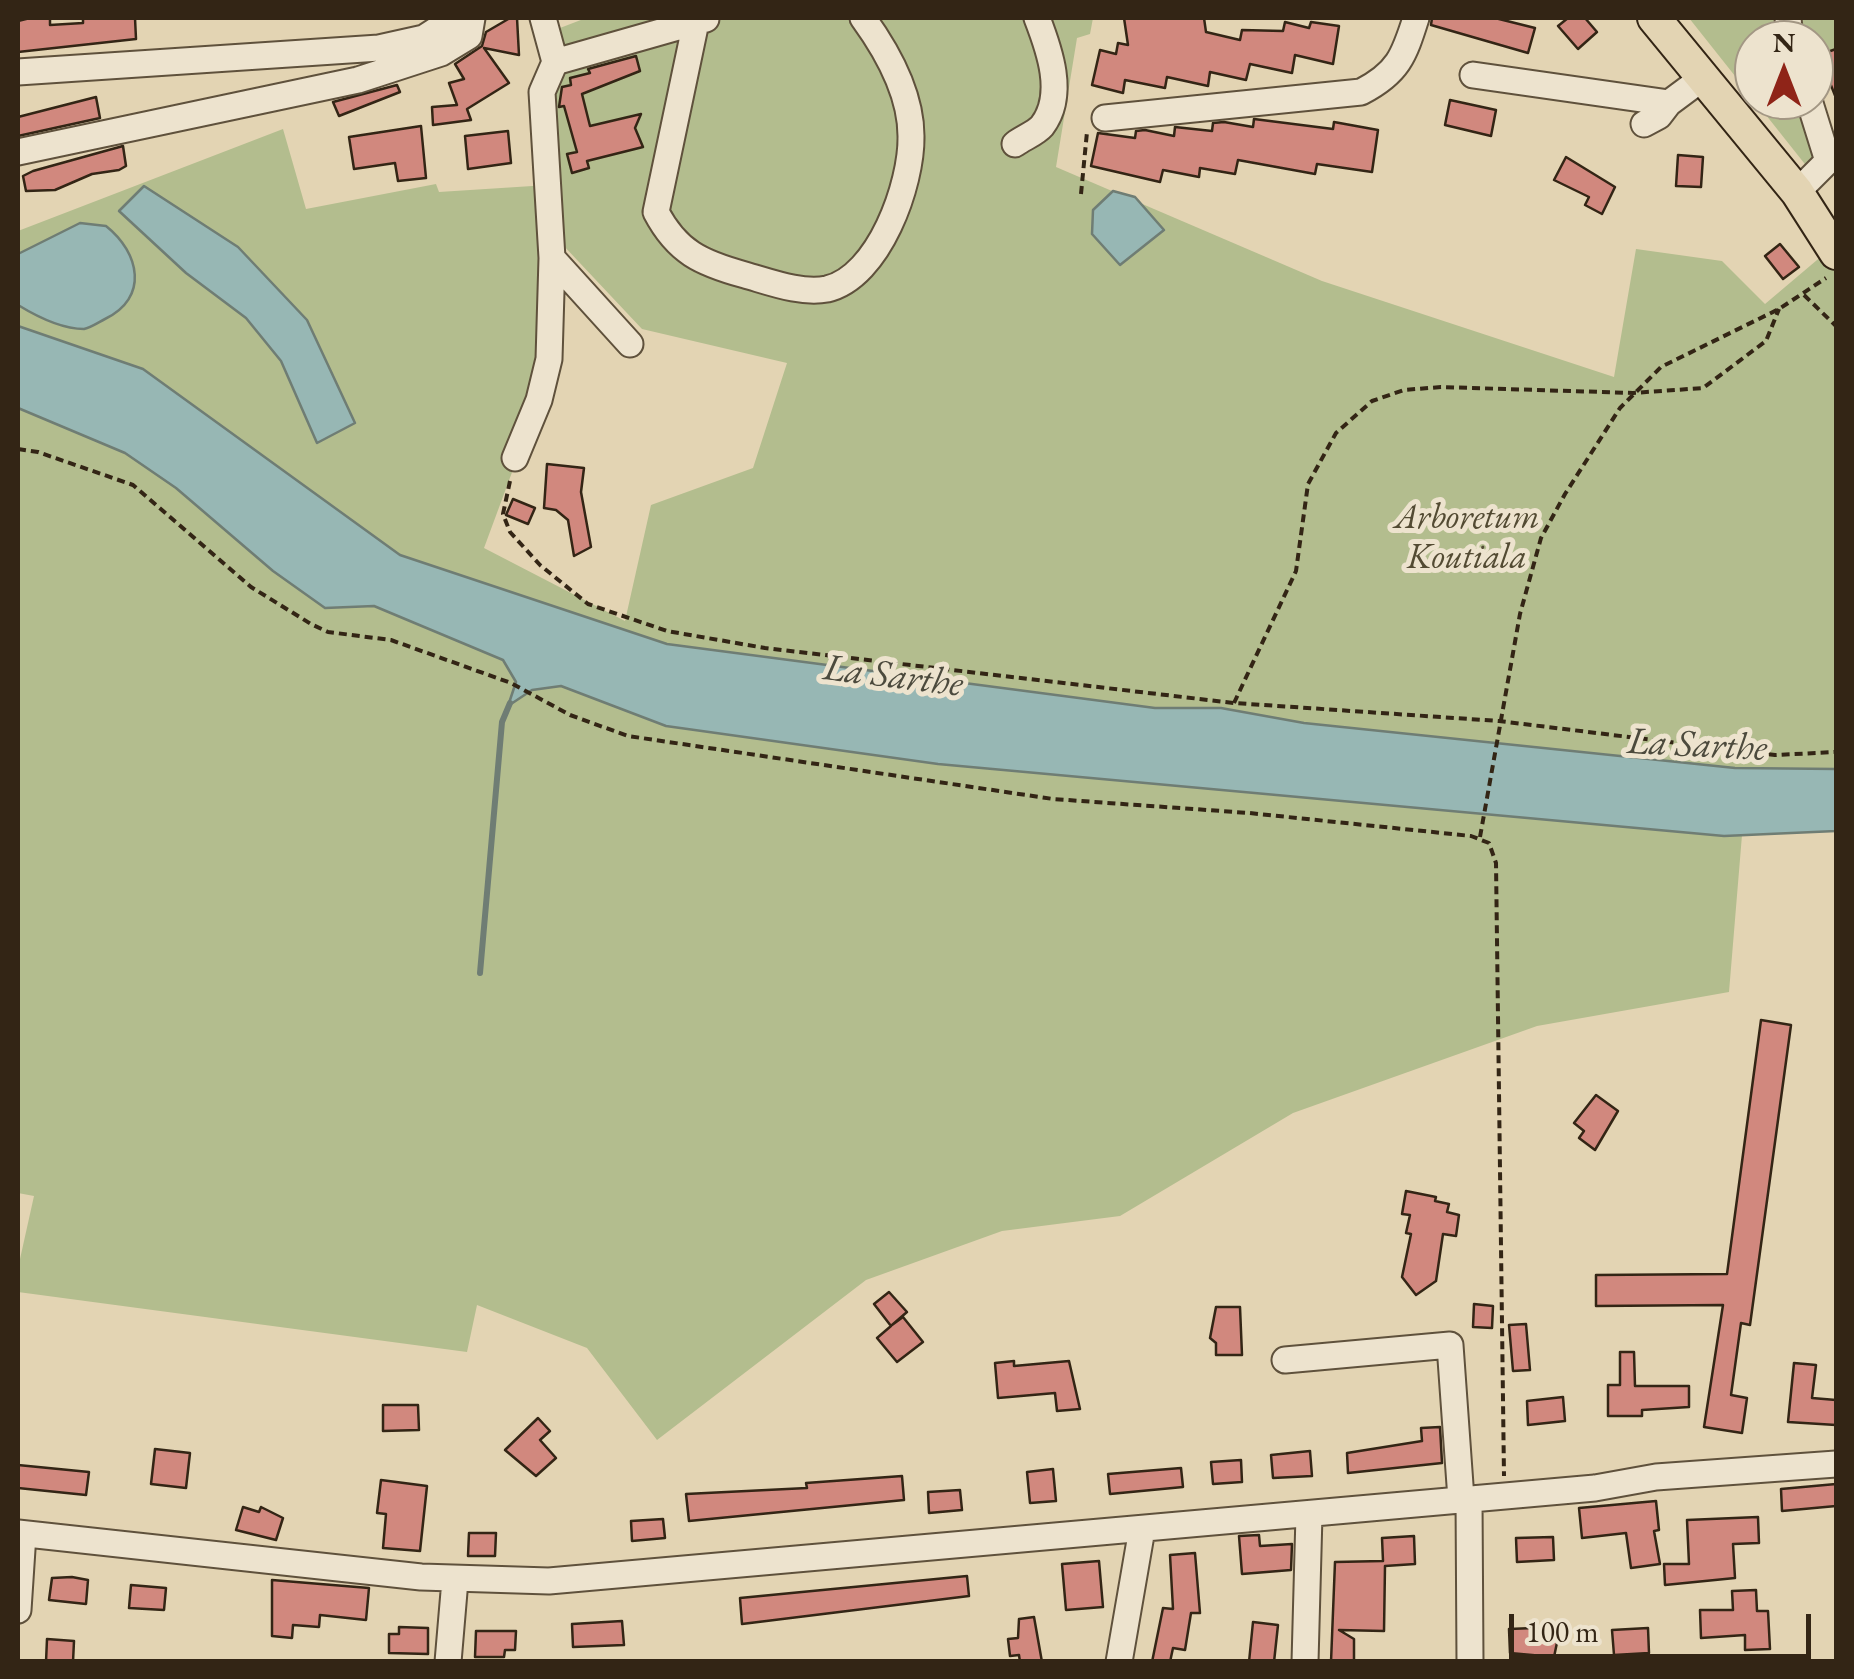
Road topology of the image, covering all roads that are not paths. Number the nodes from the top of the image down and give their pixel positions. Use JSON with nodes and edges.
{"nodes":[{"id":1,"x":455,"y":18,"type":"edge"},
{"id":2,"x":472,"y":18,"type":"edge"},
{"id":3,"x":543,"y":18,"type":"edge"},
{"id":4,"x":863,"y":18,"type":"edge"},
{"id":5,"x":1037,"y":18,"type":"edge"},
{"id":6,"x":1416,"y":18,"type":"edge"},
{"id":7,"x":1654,"y":18,"type":"edge"},
{"id":8,"x":704,"y":20,"type":"edge"},
{"id":9,"x":555,"y":62,"type":"junction"},
{"id":10,"x":18,"y":72,"type":"edge"},
{"id":11,"x":1473,"y":75,"type":"dead end"},
{"id":12,"x":1704,"y":77,"type":"junction"},
{"id":13,"x":1669,"y":103,"type":"junction"},
{"id":14,"x":1105,"y":118,"type":"road end"},
{"id":15,"x":1815,"y":120,"type":"edge"},
{"id":16,"x":1644,"y":124,"type":"dead end"},
{"id":17,"x":1015,"y":144,"type":"dead end"},
{"id":18,"x":18,"y":152,"type":"edge"},
{"id":19,"x":1797,"y":192,"type":"junction"},
{"id":20,"x":1836,"y":224,"type":"edge"},
{"id":21,"x":552,"y":258,"type":"junction"},
{"id":22,"x":1835,"y":263,"type":"edge"},
{"id":23,"x":630,"y":344,"type":"dead end"},
{"id":24,"x":516,"y":458,"type":"road end"},
{"id":25,"x":1285,"y":1360,"type":"dead end"},
{"id":26,"x":1836,"y":1464,"type":"edge"},
{"id":27,"x":1465,"y":1499,"type":"junction"},
{"id":28,"x":1309,"y":1514,"type":"junction"},
{"id":29,"x":1142,"y":1528,"type":"junction"},
{"id":30,"x":20,"y":1533,"type":"edge"},
{"id":31,"x":456,"y":1580,"type":"junction"},
{"id":32,"x":18,"y":1610,"type":"edge"},
{"id":33,"x":448,"y":1662,"type":"edge"},
{"id":34,"x":1119,"y":1662,"type":"edge"},
{"id":35,"x":1305,"y":1662,"type":"edge"},
{"id":36,"x":1470,"y":1662,"type":"edge"}],
"edges":[{"from":1,"to":10,"type":"street"},
{"from":2,"to":18,"type":"street"},
{"from":3,"to":9,"type":"street"},
{"from":4,"to":8,"type":"street"},
{"from":5,"to":17,"type":"street"},
{"from":6,"to":14,"type":"street"},
{"from":7,"to":12,"type":"main road"},
{"from":8,"to":9,"type":"street"},
{"from":9,"to":21,"type":"street"},
{"from":11,"to":13,"type":"street"},
{"from":12,"to":13,"type":"street"},
{"from":12,"to":19,"type":"main road"},
{"from":13,"to":16,"type":"street"},
{"from":15,"to":19,"type":"street"},
{"from":19,"to":20,"type":"main road"},
{"from":19,"to":22,"type":"main road"},
{"from":21,"to":23,"type":"street"},
{"from":21,"to":24,"type":"street"},
{"from":25,"to":27,"type":"street"},
{"from":26,"to":27,"type":"street"},
{"from":27,"to":28,"type":"street"},
{"from":27,"to":36,"type":"street"},
{"from":28,"to":29,"type":"street"},
{"from":28,"to":35,"type":"street"},
{"from":29,"to":31,"type":"street"},
{"from":29,"to":34,"type":"street"},
{"from":30,"to":31,"type":"street"},
{"from":30,"to":32,"type":"street"},
{"from":31,"to":33,"type":"street"}]}
